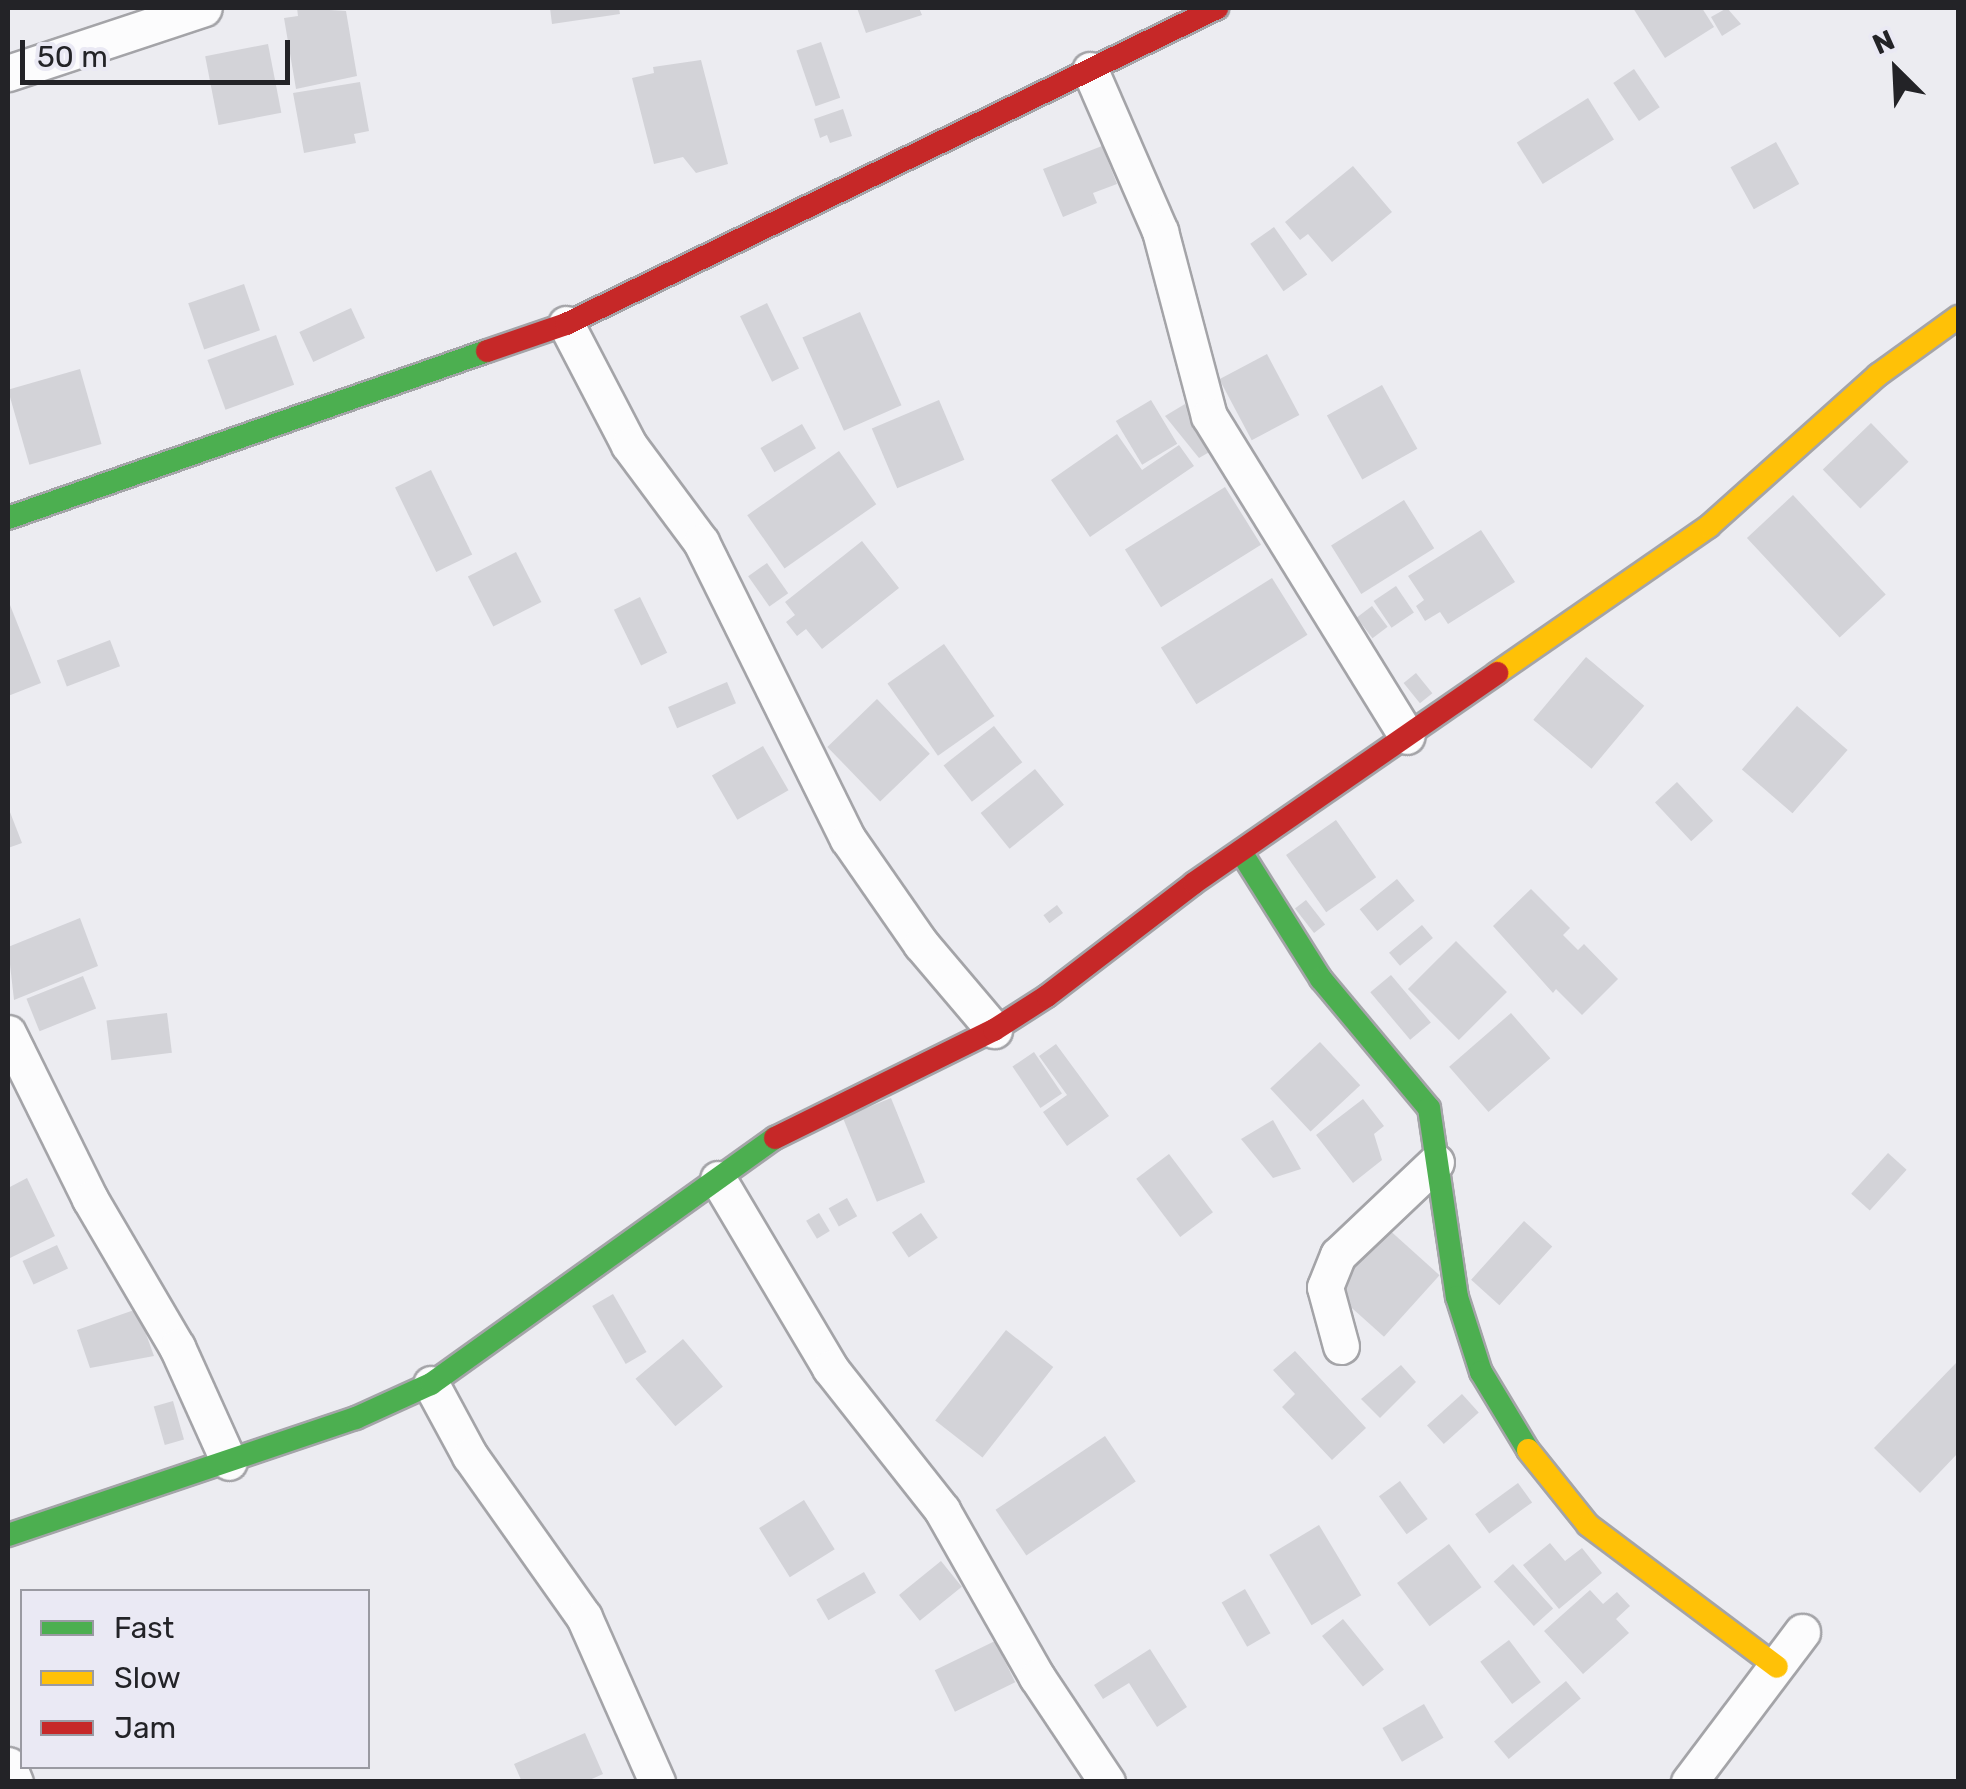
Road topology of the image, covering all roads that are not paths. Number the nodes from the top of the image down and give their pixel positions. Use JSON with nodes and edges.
{"nodes":[{"id":1,"x":204,"y":8,"type":"edge"},
{"id":2,"x":1216,"y":8,"type":"edge"},
{"id":3,"x":1090,"y":70,"type":"junction"},
{"id":4,"x":8,"y":73,"type":"edge"},
{"id":5,"x":1958,"y":317,"type":"edge"},
{"id":6,"x":566,"y":324,"type":"junction"},
{"id":7,"x":8,"y":518,"type":"edge"},
{"id":8,"x":1408,"y":736,"type":"junction"},
{"id":9,"x":1240,"y":852,"type":"junction"},
{"id":10,"x":994,"y":1030,"type":"junction"},
{"id":11,"x":8,"y":1033,"type":"edge"},
{"id":12,"x":1436,"y":1162,"type":"junction"},
{"id":13,"x":718,"y":1178,"type":"junction"},
{"id":14,"x":1341,"y":1346,"type":"dead end"},
{"id":15,"x":431,"y":1384,"type":"junction"},
{"id":16,"x":229,"y":1462,"type":"junction"},
{"id":17,"x":8,"y":1536,"type":"edge"},
{"id":18,"x":1802,"y":1632,"type":"dead end"},
{"id":19,"x":1777,"y":1666,"type":"junction"},
{"id":20,"x":8,"y":1765,"type":"edge"},
{"id":21,"x":15,"y":1782,"type":"edge"},
{"id":22,"x":657,"y":1782,"type":"edge"},
{"id":23,"x":1106,"y":1782,"type":"edge"},
{"id":24,"x":1689,"y":1782,"type":"edge"}],
"edges":[{"from":1,"to":4,"type":"street"},
{"from":2,"to":3,"type":"street"},
{"from":3,"to":6,"type":"street"},
{"from":3,"to":8,"type":"street"},
{"from":5,"to":8,"type":"street"},
{"from":6,"to":7,"type":"street"},
{"from":6,"to":10,"type":"street"},
{"from":8,"to":9,"type":"street"},
{"from":9,"to":10,"type":"street"},
{"from":9,"to":12,"type":"street"},
{"from":10,"to":13,"type":"street"},
{"from":11,"to":16,"type":"street"},
{"from":12,"to":14,"type":"street"},
{"from":12,"to":19,"type":"street"},
{"from":13,"to":15,"type":"street"},
{"from":13,"to":23,"type":"street"},
{"from":15,"to":16,"type":"street"},
{"from":15,"to":22,"type":"street"},
{"from":16,"to":17,"type":"street"},
{"from":18,"to":19,"type":"street"},
{"from":19,"to":24,"type":"street"},
{"from":20,"to":21,"type":"street"}]}
